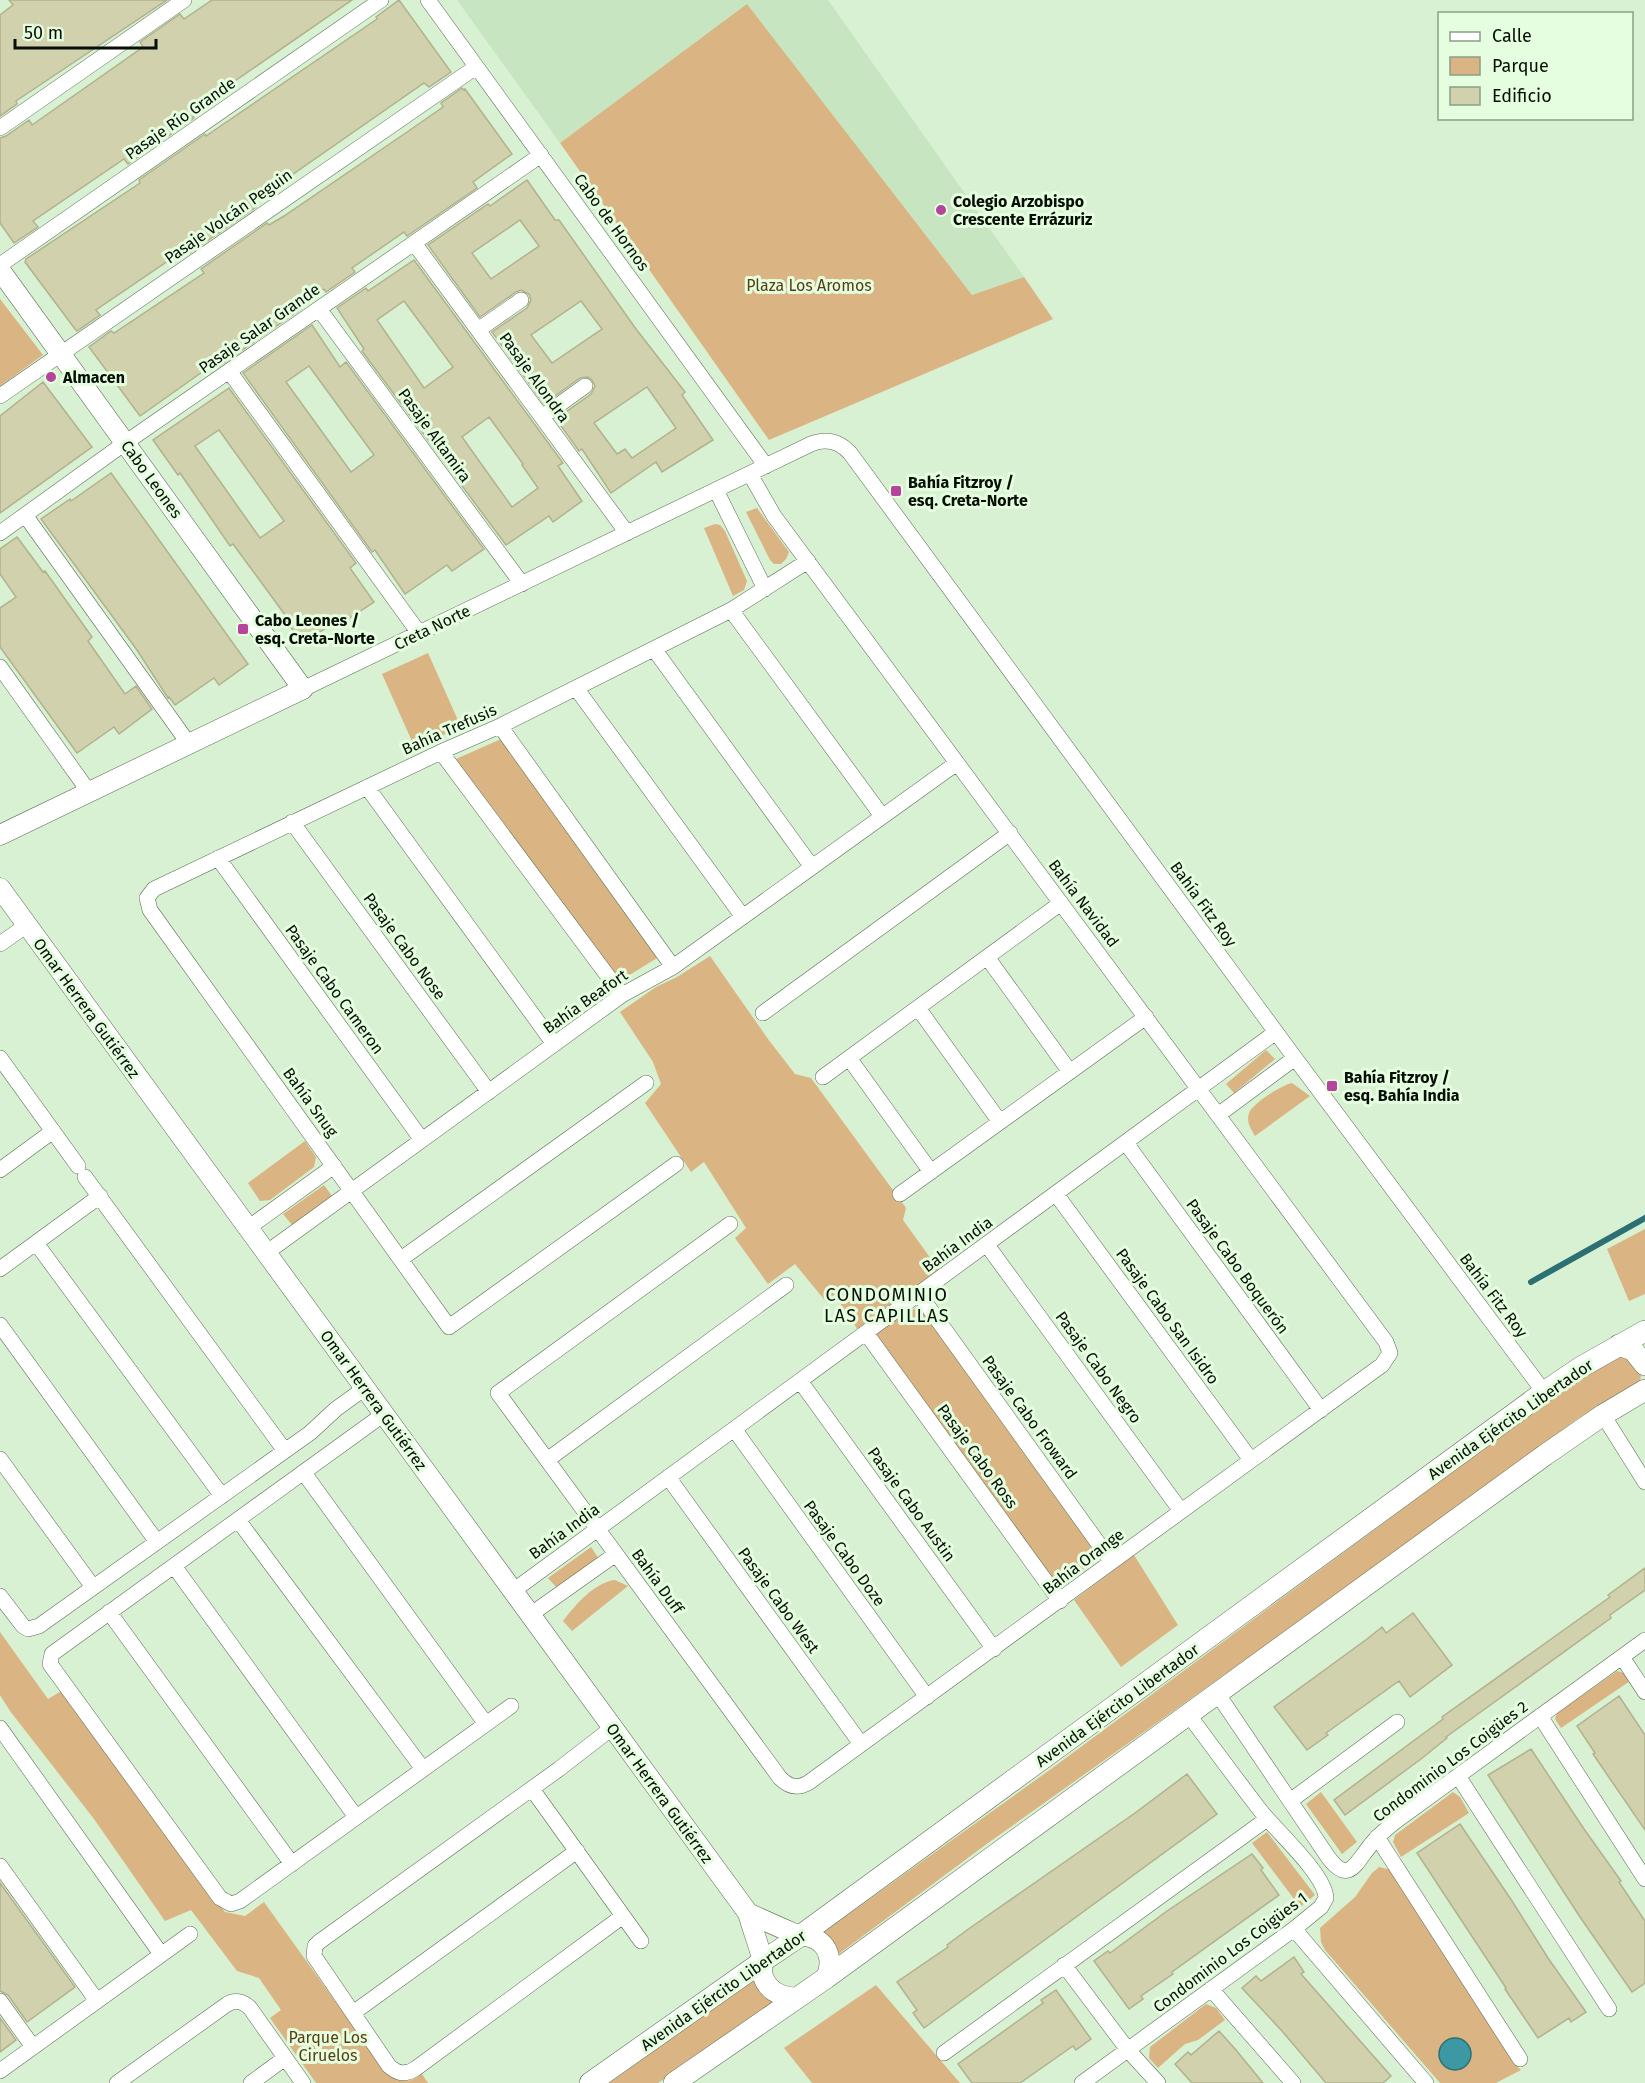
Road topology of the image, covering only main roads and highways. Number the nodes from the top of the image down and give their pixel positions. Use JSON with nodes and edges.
{"nodes":[{"id":1,"x":1645,"y":1331,"type":"edge"},
{"id":2,"x":1619,"y":1345,"type":"junction"},
{"id":3,"x":1645,"y":1365,"type":"edge"},
{"id":4,"x":1645,"y":1389,"type":"edge"},
{"id":5,"x":590,"y":2083,"type":"edge"},
{"id":6,"x":674,"y":2083,"type":"edge"}],
"edges":[{"from":1,"to":2,"type":"main road","name":"Avenida Ejército Libertador"},
{"from":2,"to":3,"type":"main road"},
{"from":2,"to":5,"type":"main road","name":"Avenida Ejército Libertador"},
{"from":4,"to":6,"type":"main road"}]}
